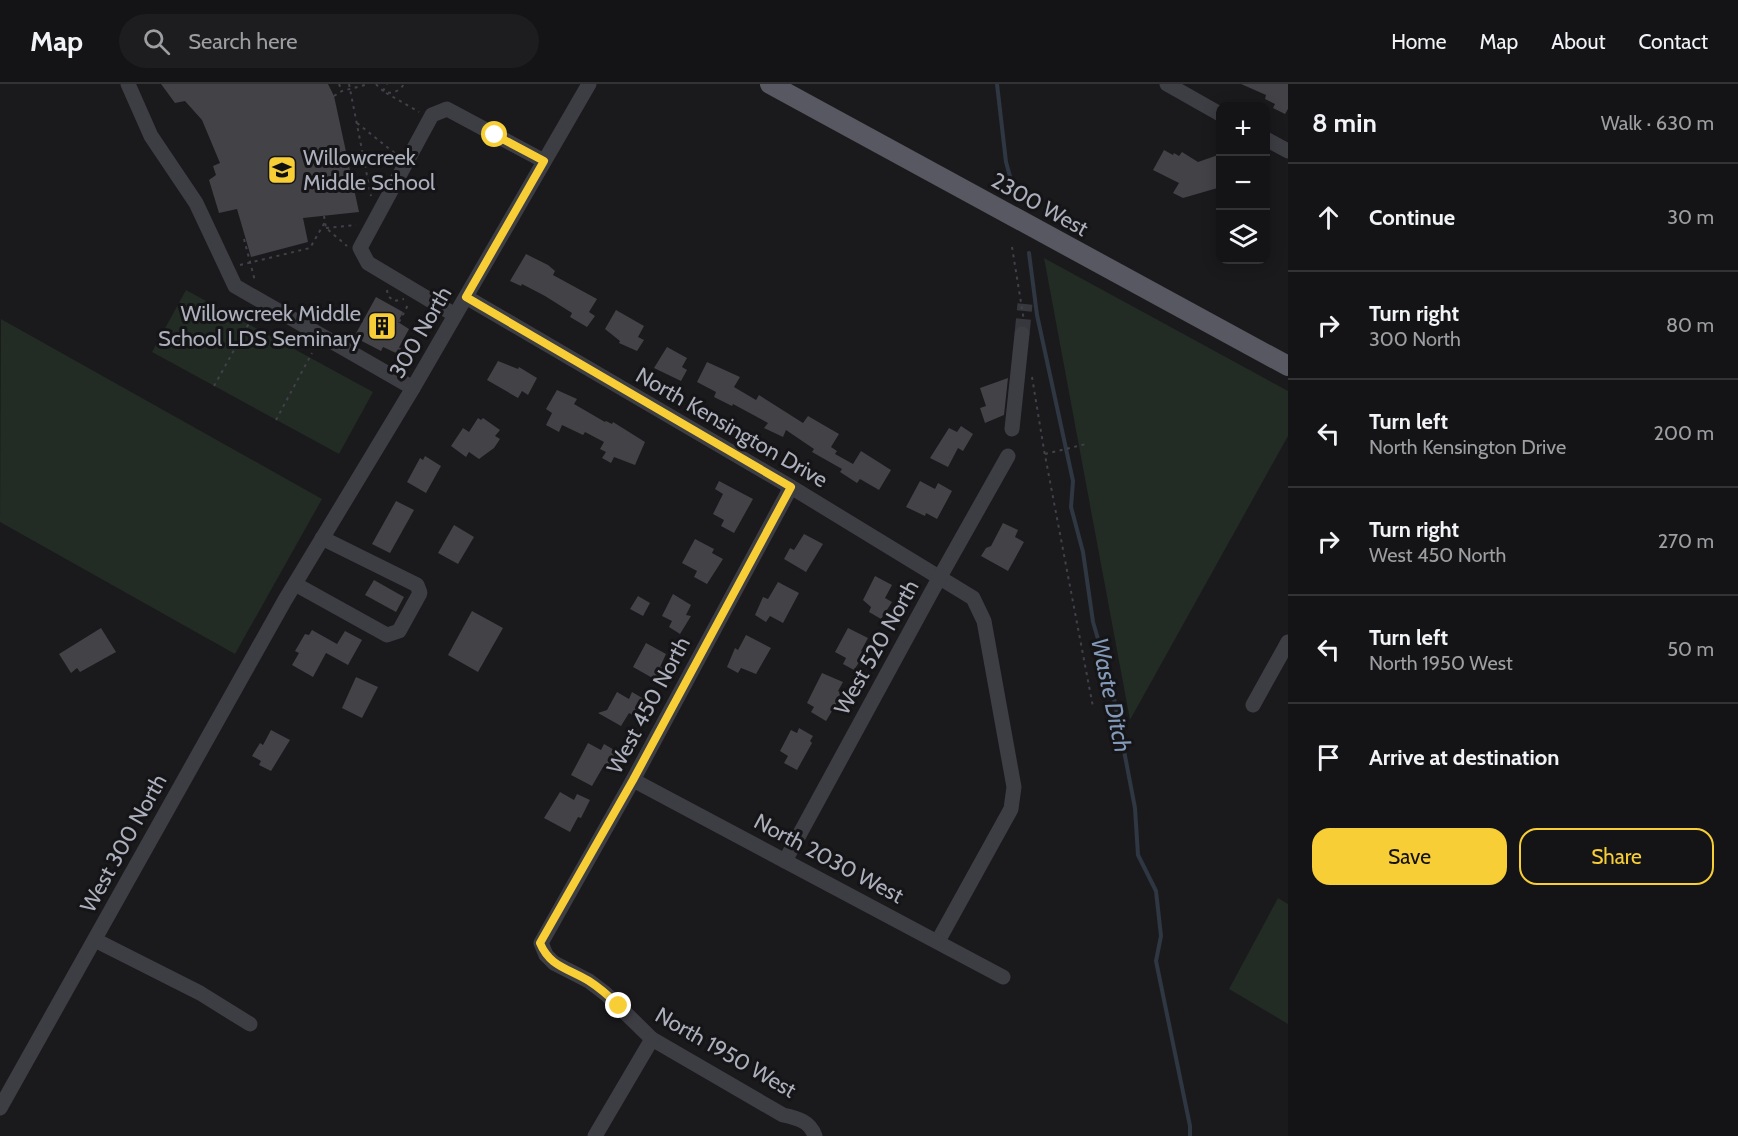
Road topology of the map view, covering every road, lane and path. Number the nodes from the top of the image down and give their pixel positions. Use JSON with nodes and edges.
{"nodes":[{"id":1,"x":128,"y":84,"type":"edge"},
{"id":2,"x":339,"y":84,"type":"edge"},
{"id":3,"x":349,"y":84,"type":"edge"},
{"id":4,"x":369,"y":84,"type":"edge"},
{"id":5,"x":376,"y":84,"type":"edge"},
{"id":6,"x":387,"y":84,"type":"edge"},
{"id":7,"x":589,"y":84,"type":"edge"},
{"id":8,"x":770,"y":84,"type":"edge"},
{"id":9,"x":1167,"y":84,"type":"edge"},
{"id":10,"x":402,"y":85,"type":"edge"},
{"id":11,"x":342,"y":91,"type":"junction"},
{"id":12,"x":350,"y":91,"type":"junction"},
{"id":13,"x":385,"y":92,"type":"junction"},
{"id":14,"x":334,"y":96,"type":"dead end"},
{"id":15,"x":1216,"y":111,"type":"edge"},
{"id":16,"x":420,"y":113,"type":"dead end"},
{"id":17,"x":357,"y":123,"type":"junction"},
{"id":18,"x":1270,"y":141,"type":"edge"},
{"id":19,"x":1288,"y":151,"type":"edge"},
{"id":20,"x":404,"y":160,"type":"dead end"},
{"id":21,"x":544,"y":161,"type":"junction"},
{"id":22,"x":373,"y":202,"type":"dead end"},
{"id":23,"x":324,"y":216,"type":"dead end"},
{"id":24,"x":325,"y":222,"type":"junction"},
{"id":25,"x":358,"y":225,"type":"dead end"},
{"id":26,"x":326,"y":228,"type":"junction"},
{"id":27,"x":244,"y":239,"type":"dead end"},
{"id":28,"x":1012,"y":247,"type":"dead end"},
{"id":29,"x":348,"y":248,"type":"dead end"},
{"id":30,"x":251,"y":263,"type":"junction"},
{"id":31,"x":227,"y":268,"type":"junction"},
{"id":32,"x":256,"y":284,"type":"dead end"},
{"id":33,"x":466,"y":297,"type":"junction"},
{"id":34,"x":412,"y":298,"type":"dead end"},
{"id":35,"x":251,"y":306,"type":"dead end"},
{"id":36,"x":455,"y":315,"type":"junction"},
{"id":37,"x":399,"y":322,"type":"dead end"},
{"id":38,"x":1023,"y":330,"type":"joint"},
{"id":39,"x":398,"y":348,"type":"dead end"},
{"id":40,"x":312,"y":352,"type":"dead end"},
{"id":41,"x":412,"y":356,"type":"dead end"},
{"id":42,"x":1288,"y":366,"type":"edge"},
{"id":43,"x":1032,"y":371,"type":"dead end"},
{"id":44,"x":214,"y":386,"type":"dead end"},
{"id":45,"x":413,"y":388,"type":"junction"},
{"id":46,"x":276,"y":420,"type":"dead end"},
{"id":47,"x":1012,"y":429,"type":"dead end"},
{"id":48,"x":1086,"y":444,"type":"dead end"},
{"id":49,"x":1045,"y":454,"type":"junction"},
{"id":50,"x":1008,"y":456,"type":"dead end"},
{"id":51,"x":791,"y":487,"type":"junction"},
{"id":52,"x":322,"y":538,"type":"junction"},
{"id":53,"x":940,"y":577,"type":"junction"},
{"id":54,"x":295,"y":584,"type":"junction"},
{"id":55,"x":285,"y":600,"type":"joint"},
{"id":56,"x":1288,"y":642,"type":"edge"},
{"id":57,"x":1253,"y":705,"type":"dead end"},
{"id":58,"x":1094,"y":707,"type":"dead end"},
{"id":59,"x":633,"y":780,"type":"junction"},
{"id":60,"x":785,"y":861,"type":"junction"},
{"id":61,"x":95,"y":940,"type":"junction"},
{"id":62,"x":938,"y":941,"type":"junction"},
{"id":63,"x":540,"y":943,"type":"joint"},
{"id":64,"x":1003,"y":977,"type":"dead end"},
{"id":65,"x":250,"y":1024,"type":"dead end"},
{"id":66,"x":652,"y":1039,"type":"junction"},
{"id":67,"x":0,"y":1107,"type":"edge"},
{"id":68,"x":814,"y":1132,"type":"edge"},
{"id":69,"x":595,"y":1136,"type":"edge"}],
"edges":[{"from":1,"to":31,"type":"street"},
{"from":2,"to":11,"type":"path"},
{"from":3,"to":12,"type":"path"},
{"from":4,"to":12,"type":"path"},
{"from":5,"to":13,"type":"path"},
{"from":6,"to":13,"type":"path"},
{"from":7,"to":21,"type":"street","name":"300 North"},
{"from":8,"to":42,"type":"main road","name":"2300 West"},
{"from":9,"to":15,"type":"street"},
{"from":10,"to":13,"type":"path"},
{"from":11,"to":12,"type":"path"},
{"from":11,"to":14,"type":"path"},
{"from":12,"to":17,"type":"path"},
{"from":13,"to":16,"type":"path"},
{"from":17,"to":20,"type":"path"},
{"from":17,"to":22,"type":"path"},
{"from":18,"to":19,"type":"street"},
{"from":21,"to":33,"type":"street","name":"300 North"},
{"from":21,"to":36,"type":"street"},
{"from":23,"to":24,"type":"path"},
{"from":24,"to":26,"type":"path"},
{"from":24,"to":30,"type":"path"},
{"from":25,"to":26,"type":"path"},
{"from":26,"to":29,"type":"path"},
{"from":27,"to":30,"type":"path"},
{"from":28,"to":38,"type":"path"},
{"from":30,"to":31,"type":"path"},
{"from":30,"to":32,"type":"path"},
{"from":31,"to":45,"type":"street"},
{"from":33,"to":36,"type":"street","name":"300 North"},
{"from":33,"to":51,"type":"street","name":"North Kensington Drive"},
{"from":34,"to":37,"type":"path"},
{"from":35,"to":44,"type":"path"},
{"from":36,"to":45,"type":"street","name":"300 North"},
{"from":38,"to":47,"type":"street"},
{"from":39,"to":41,"type":"path"},
{"from":40,"to":46,"type":"path"},
{"from":43,"to":49,"type":"path"},
{"from":45,"to":52,"type":"street","name":"300 North"},
{"from":48,"to":49,"type":"path"},
{"from":49,"to":58,"type":"path"},
{"from":50,"to":53,"type":"street","name":"West 520 North"},
{"from":51,"to":53,"type":"street","name":"North Kensington Drive"},
{"from":51,"to":59,"type":"street","name":"West 450 North"},
{"from":52,"to":54,"type":"street","name":"300 North"},
{"from":52,"to":54,"type":"street"},
{"from":53,"to":60,"type":"street","name":"West 520 North"},
{"from":53,"to":62,"type":"street","name":"North Kensington Drive"},
{"from":54,"to":55,"type":"street","name":"300 North"},
{"from":55,"to":61,"type":"street","name":"West 300 North"},
{"from":56,"to":57,"type":"street"},
{"from":59,"to":60,"type":"street","name":"North 2030 West"},
{"from":59,"to":63,"type":"street","name":"West 450 North"},
{"from":60,"to":62,"type":"street","name":"North 2030 West"},
{"from":61,"to":65,"type":"street"},
{"from":61,"to":67,"type":"street","name":"West 300 North"},
{"from":62,"to":64,"type":"street","name":"North 2030 West"},
{"from":63,"to":66,"type":"street","name":"North 1950 West"},
{"from":66,"to":68,"type":"street","name":"North 1950 West"},
{"from":66,"to":69,"type":"street"}]}
